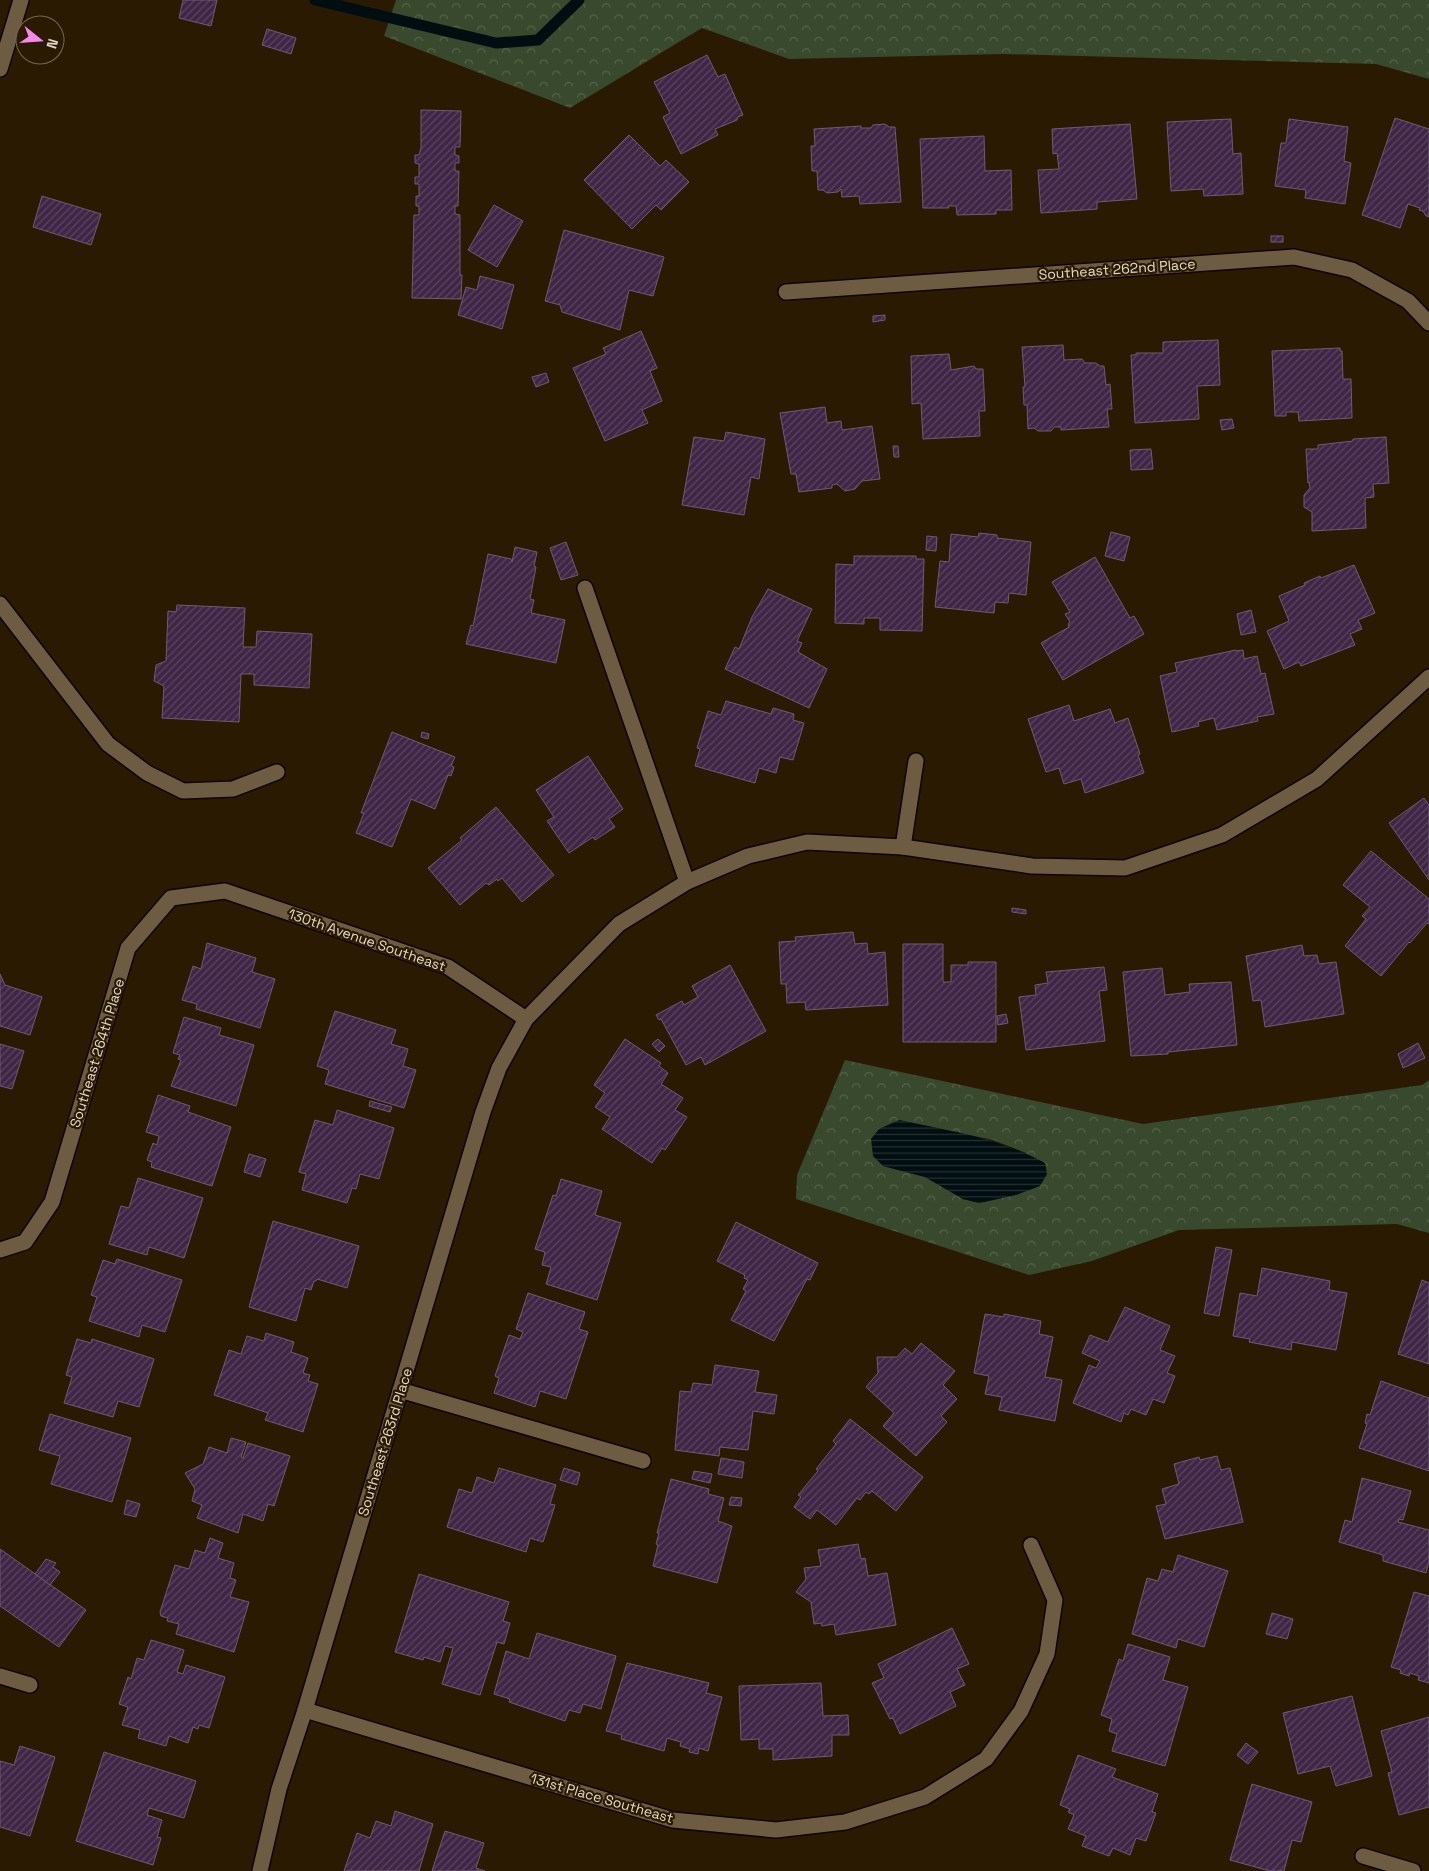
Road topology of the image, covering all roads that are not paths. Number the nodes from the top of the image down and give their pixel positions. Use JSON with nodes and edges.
{"nodes":[{"id":1,"x":22,"y":0,"type":"edge"},
{"id":2,"x":0,"y":68,"type":"edge"},
{"id":3,"x":786,"y":292,"type":"dead end"},
{"id":4,"x":1429,"y":323,"type":"edge"},
{"id":5,"x":585,"y":588,"type":"dead end"},
{"id":6,"x":0,"y":604,"type":"edge"},
{"id":7,"x":1429,"y":677,"type":"edge"},
{"id":8,"x":916,"y":761,"type":"dead end"},
{"id":9,"x":277,"y":772,"type":"dead end"},
{"id":10,"x":903,"y":846,"type":"junction"},
{"id":11,"x":688,"y":882,"type":"junction"},
{"id":12,"x":225,"y":891,"type":"joint"},
{"id":13,"x":526,"y":1019,"type":"junction"},
{"id":14,"x":0,"y":1250,"type":"edge"},
{"id":15,"x":400,"y":1390,"type":"junction"},
{"id":16,"x":643,"y":1461,"type":"dead end"},
{"id":17,"x":1031,"y":1545,"type":"dead end"},
{"id":18,"x":0,"y":1676,"type":"edge"},
{"id":19,"x":30,"y":1685,"type":"dead end"},
{"id":20,"x":305,"y":1710,"type":"junction"},
{"id":21,"x":1363,"y":1856,"type":"dead end"},
{"id":22,"x":260,"y":1871,"type":"edge"},
{"id":23,"x":1413,"y":1871,"type":"edge"}],
"edges":[{"from":1,"to":2,"type":"street"},
{"from":3,"to":4,"type":"street","name":"Southeast 262nd Place"},
{"from":5,"to":11,"type":"street"},
{"from":6,"to":9,"type":"street"},
{"from":7,"to":10,"type":"street","name":"Southeast 263rd Place"},
{"from":8,"to":10,"type":"street"},
{"from":10,"to":11,"type":"street","name":"Southeast 263rd Place"},
{"from":11,"to":13,"type":"street","name":"Southeast 263rd Place"},
{"from":12,"to":13,"type":"street","name":"130th Avenue Southeast"},
{"from":12,"to":14,"type":"street","name":"Southeast 264th Place"},
{"from":13,"to":15,"type":"street","name":"Southeast 263rd Place"},
{"from":15,"to":16,"type":"street"},
{"from":15,"to":20,"type":"street","name":"Southeast 263rd Place"},
{"from":17,"to":20,"type":"street","name":"131st Place Southeast"},
{"from":18,"to":19,"type":"street"},
{"from":20,"to":22,"type":"street","name":"Southeast 263rd Place"},
{"from":21,"to":23,"type":"street"}]}
